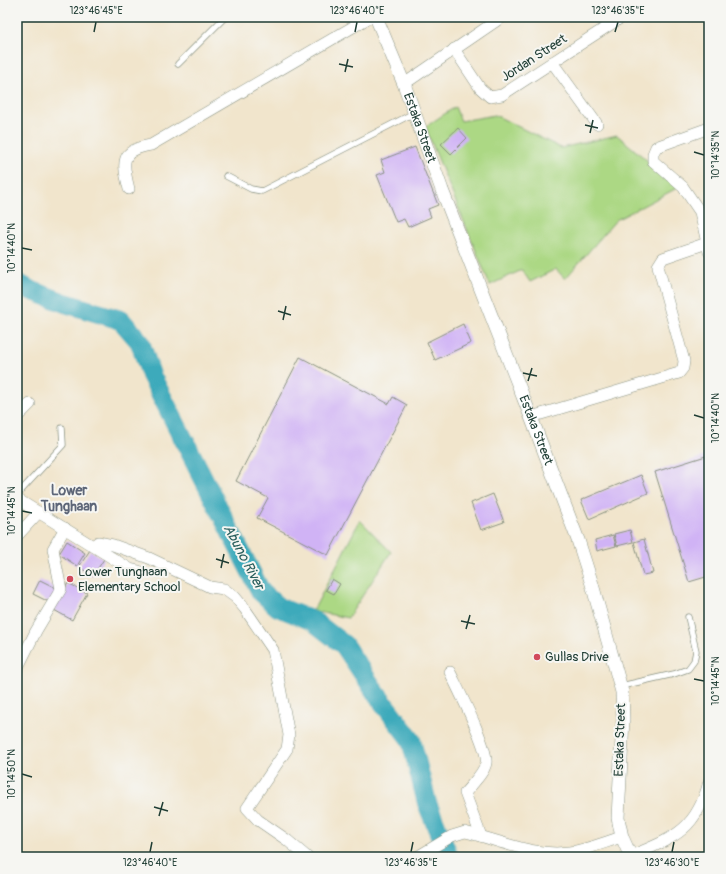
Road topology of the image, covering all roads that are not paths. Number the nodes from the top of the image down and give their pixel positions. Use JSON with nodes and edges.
{"nodes":[{"id":1,"x":225,"y":17,"type":"edge"},
{"id":2,"x":370,"y":17,"type":"edge"},
{"id":3,"x":376,"y":17,"type":"edge"},
{"id":4,"x":502,"y":17,"type":"edge"},
{"id":5,"x":622,"y":17,"type":"edge"},
{"id":6,"x":454,"y":49,"type":"junction"},
{"id":7,"x":552,"y":62,"type":"junction"},
{"id":8,"x":178,"y":64,"type":"dead end"},
{"id":9,"x":404,"y":84,"type":"junction"},
{"id":10,"x":414,"y":113,"type":"junction"},
{"id":11,"x":597,"y":124,"type":"dead end"},
{"id":12,"x":709,"y":128,"type":"edge"},
{"id":13,"x":226,"y":176,"type":"dead end"},
{"id":14,"x":130,"y":189,"type":"dead end"},
{"id":15,"x":708,"y":247,"type":"edge"},
{"id":16,"x":30,"y":404,"type":"dead end"},
{"id":17,"x":17,"y":417,"type":"edge"},
{"id":18,"x":531,"y":417,"type":"junction"},
{"id":19,"x":62,"y":428,"type":"dead end"},
{"id":20,"x":17,"y":495,"type":"edge"},
{"id":21,"x":17,"y":499,"type":"edge"},
{"id":22,"x":39,"y":512,"type":"junction"},
{"id":23,"x":65,"y":528,"type":"junction"},
{"id":24,"x":17,"y":536,"type":"edge"},
{"id":25,"x":94,"y":546,"type":"junction"},
{"id":26,"x":139,"y":571,"type":"dead end"},
{"id":27,"x":688,"y":617,"type":"dead end"},
{"id":28,"x":17,"y":669,"type":"edge"},
{"id":29,"x":450,"y":672,"type":"dead end"},
{"id":30,"x":620,"y":686,"type":"junction"},
{"id":31,"x":708,"y":789,"type":"edge"},
{"id":32,"x":481,"y":836,"type":"junction"},
{"id":33,"x":622,"y":837,"type":"junction"},
{"id":34,"x":307,"y":857,"type":"edge"},
{"id":35,"x":418,"y":857,"type":"edge"},
{"id":36,"x":631,"y":857,"type":"edge"}],
"edges":[{"from":1,"to":8,"type":"lane"},
{"from":2,"to":14,"type":"street"},
{"from":3,"to":9,"type":"street","name":"Estaka Street"},
{"from":4,"to":6,"type":"street"},
{"from":5,"to":7,"type":"street","name":"Jordan Street"},
{"from":6,"to":7,"type":"street","name":"Jordan Street"},
{"from":6,"to":9,"type":"street"},
{"from":7,"to":11,"type":"street"},
{"from":9,"to":10,"type":"street","name":"Estaka Street"},
{"from":10,"to":13,"type":"lane"},
{"from":10,"to":18,"type":"street","name":"Estaka Street"},
{"from":12,"to":15,"type":"street"},
{"from":15,"to":18,"type":"street"},
{"from":16,"to":17,"type":"street"},
{"from":18,"to":30,"type":"street","name":"Estaka Street"},
{"from":19,"to":20,"type":"lane"},
{"from":21,"to":22,"type":"street"},
{"from":22,"to":23,"type":"street"},
{"from":22,"to":24,"type":"street"},
{"from":23,"to":25,"type":"street"},
{"from":23,"to":28,"type":"street"},
{"from":25,"to":26,"type":"street"},
{"from":25,"to":34,"type":"street"},
{"from":27,"to":30,"type":"lane"},
{"from":29,"to":32,"type":"street"},
{"from":30,"to":33,"type":"street","name":"Estaka Street"},
{"from":31,"to":36,"type":"street"},
{"from":32,"to":33,"type":"street"},
{"from":32,"to":35,"type":"street"},
{"from":33,"to":36,"type":"street","name":"Estaka Street"}]}
